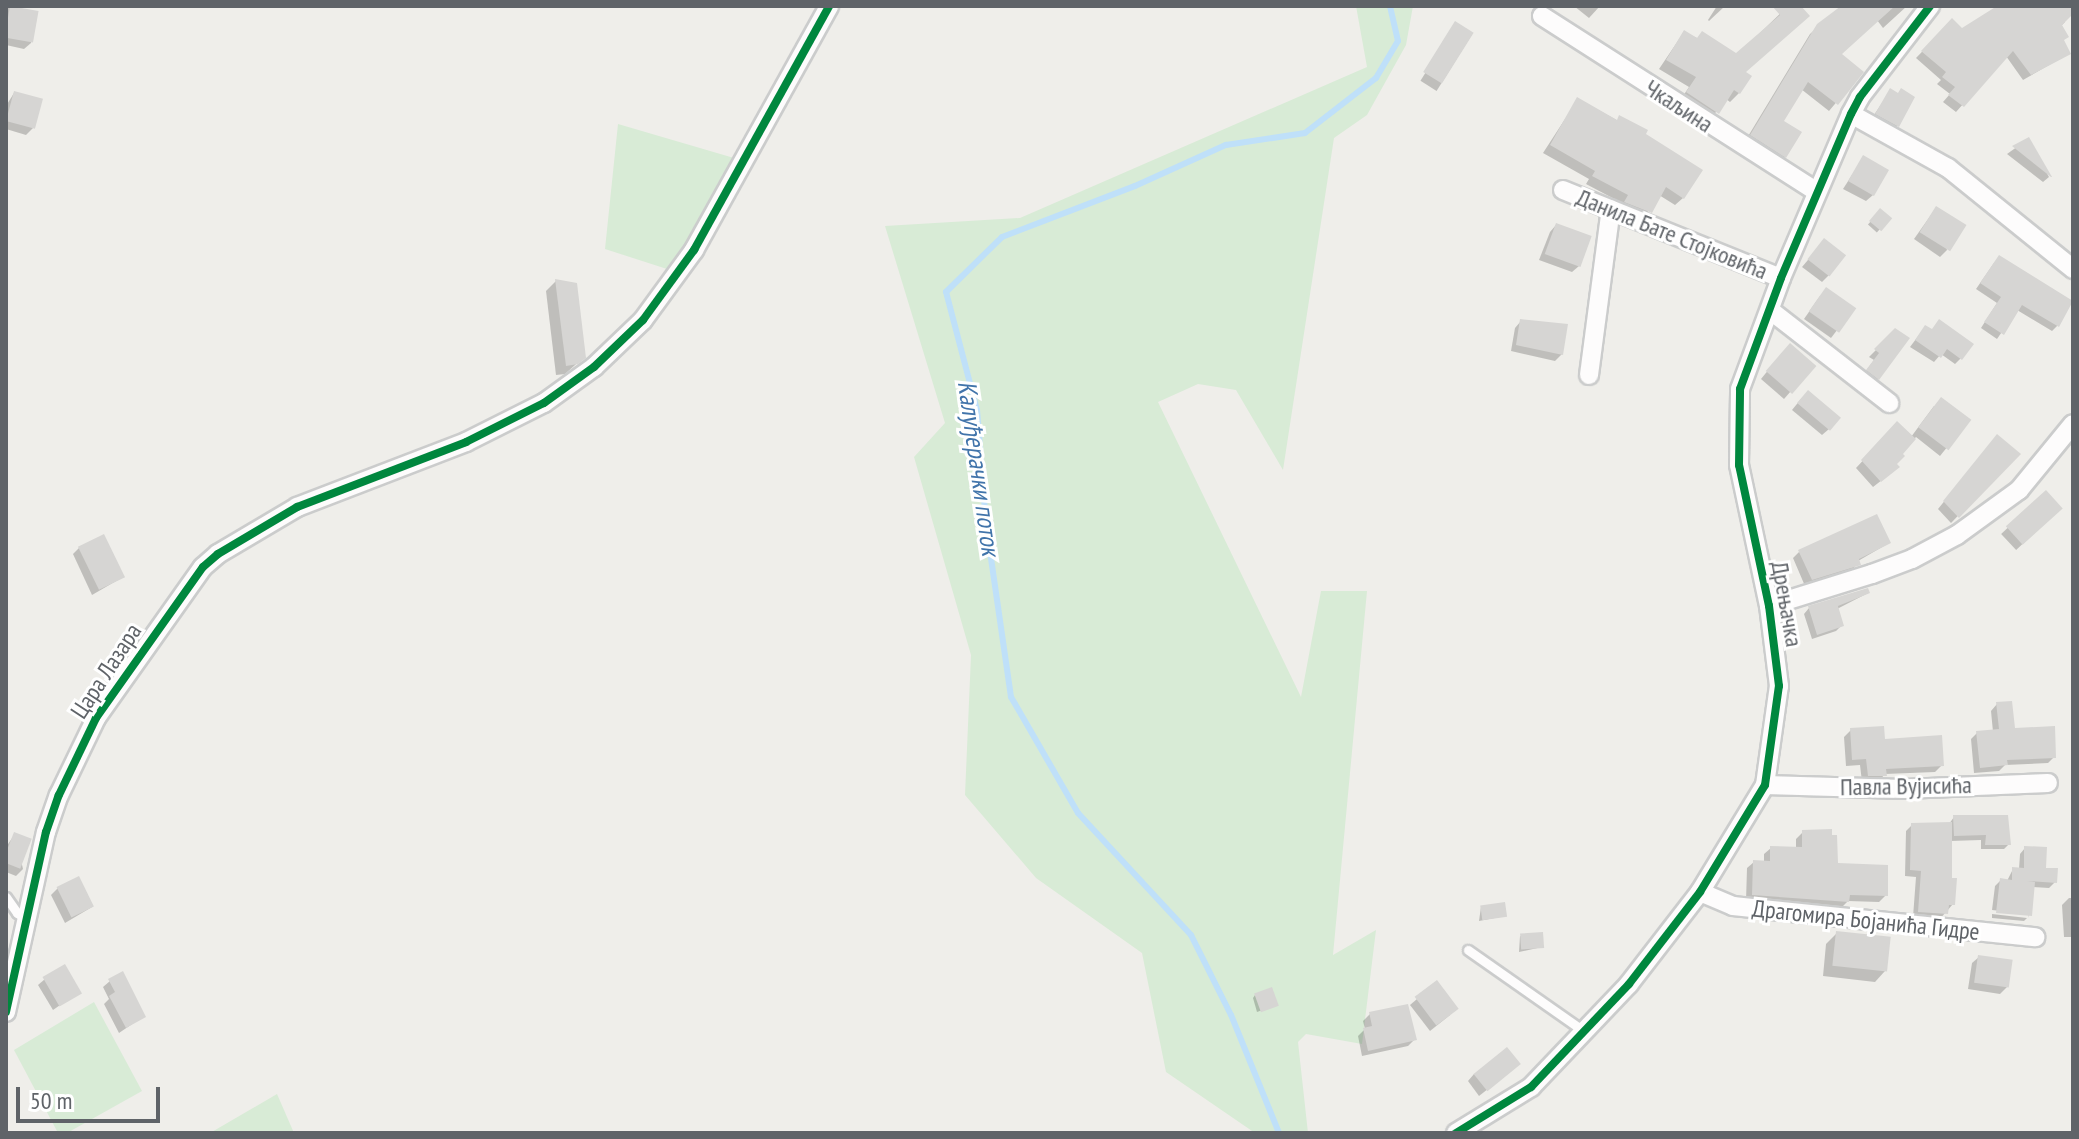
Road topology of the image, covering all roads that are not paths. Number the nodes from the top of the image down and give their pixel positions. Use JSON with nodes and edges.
{"nodes":[{"id":1,"x":829,"y":6,"type":"edge"},
{"id":2,"x":1930,"y":6,"type":"edge"},
{"id":3,"x":1542,"y":16,"type":"dead end"},
{"id":4,"x":1851,"y":114,"type":"junction"},
{"id":5,"x":1563,"y":190,"type":"dead end"},
{"id":6,"x":1817,"y":192,"type":"junction"},
{"id":7,"x":1611,"y":209,"type":"junction"},
{"id":8,"x":2073,"y":269,"type":"edge"},
{"id":9,"x":1781,"y":278,"type":"junction"},
{"id":10,"x":1771,"y":311,"type":"junction"},
{"id":11,"x":1589,"y":375,"type":"dead end"},
{"id":12,"x":1889,"y":403,"type":"dead end"},
{"id":13,"x":2073,"y":424,"type":"edge"},
{"id":14,"x":1769,"y":606,"type":"junction"},
{"id":15,"x":2048,"y":783,"type":"dead end"},
{"id":16,"x":1765,"y":785,"type":"junction"},
{"id":17,"x":1700,"y":892,"type":"junction"},
{"id":18,"x":6,"y":897,"type":"edge"},
{"id":19,"x":27,"y":919,"type":"junction"},
{"id":20,"x":2035,"y":937,"type":"dead end"},
{"id":21,"x":1468,"y":950,"type":"dead end"},
{"id":22,"x":6,"y":1012,"type":"edge"},
{"id":23,"x":1585,"y":1032,"type":"junction"},
{"id":24,"x":1456,"y":1133,"type":"edge"}],
"edges":[{"from":1,"to":19,"type":"street","name":"Цара Лазара"},
{"from":2,"to":4,"type":"street","name":"Дрењачка"},
{"from":3,"to":6,"type":"street","name":"Чкаљина"},
{"from":4,"to":6,"type":"street","name":"Дрењачка"},
{"from":4,"to":8,"type":"street"},
{"from":5,"to":7,"type":"street","name":"Данила Бате Стојковића"},
{"from":6,"to":9,"type":"street","name":"Дрењачка"},
{"from":7,"to":9,"type":"street","name":"Данила Бате Стојковића"},
{"from":7,"to":11,"type":"street"},
{"from":9,"to":10,"type":"street","name":"Дрењачка"},
{"from":10,"to":12,"type":"street"},
{"from":10,"to":14,"type":"street","name":"Дрењачка"},
{"from":13,"to":14,"type":"street"},
{"from":14,"to":16,"type":"street","name":"Дрењачка"},
{"from":15,"to":16,"type":"street","name":"Павла Вујисића"},
{"from":16,"to":17,"type":"street","name":"Дрењачка"},
{"from":17,"to":20,"type":"street","name":"Драгомира Бојанића Гидре"},
{"from":17,"to":23,"type":"street","name":"Дрењачка"},
{"from":18,"to":19,"type":"lane"},
{"from":19,"to":22,"type":"street","name":"Цара Лазара"},
{"from":21,"to":23,"type":"lane"},
{"from":23,"to":24,"type":"street","name":"Дрењачка"}]}
